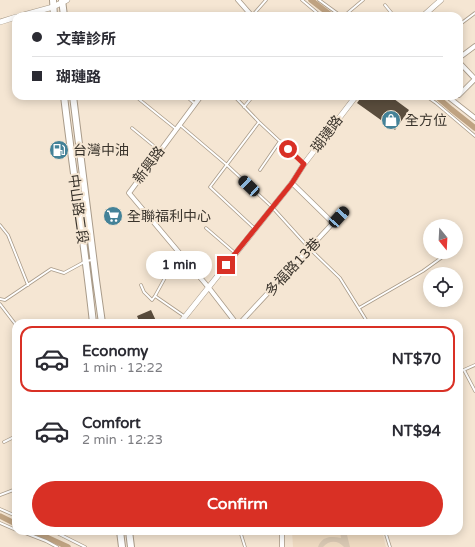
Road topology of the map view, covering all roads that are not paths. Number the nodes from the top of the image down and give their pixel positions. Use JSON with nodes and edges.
{"nodes":[{"id":1,"x":238,"y":0,"type":"edge"},
{"id":2,"x":266,"y":0,"type":"edge"},
{"id":3,"x":302,"y":0,"type":"edge"},
{"id":4,"x":319,"y":0,"type":"edge"},
{"id":5,"x":363,"y":0,"type":"edge"},
{"id":6,"x":441,"y":0,"type":"edge"},
{"id":7,"x":64,"y":1,"type":"edge"},
{"id":8,"x":53,"y":3,"type":"edge"},
{"id":9,"x":385,"y":5,"type":"dead end"},
{"id":10,"x":30,"y":12,"type":"edge"},
{"id":11,"x":64,"y":12,"type":"edge"},
{"id":12,"x":248,"y":12,"type":"edge"},
{"id":13,"x":256,"y":12,"type":"edge"},
{"id":14,"x":316,"y":12,"type":"edge"},
{"id":15,"x":336,"y":12,"type":"edge"},
{"id":16,"x":349,"y":12,"type":"edge"},
{"id":17,"x":391,"y":12,"type":"edge"},
{"id":18,"x":428,"y":12,"type":"edge"},
{"id":19,"x":475,"y":13,"type":"edge"},
{"id":20,"x":12,"y":18,"type":"edge"},
{"id":21,"x":0,"y":22,"type":"edge"},
{"id":22,"x":463,"y":22,"type":"edge"},
{"id":23,"x":475,"y":46,"type":"edge"},
{"id":24,"x":463,"y":55,"type":"edge"},
{"id":25,"x":463,"y":66,"type":"edge"},
{"id":26,"x":475,"y":79,"type":"edge"},
{"id":27,"x":463,"y":92,"type":"edge"},
{"id":28,"x":64,"y":100,"type":"edge"},
{"id":29,"x":73,"y":100,"type":"edge"},
{"id":30,"x":140,"y":100,"type":"edge"},
{"id":31,"x":190,"y":100,"type":"edge"},
{"id":32,"x":198,"y":100,"type":"edge"},
{"id":33,"x":238,"y":100,"type":"edge"},
{"id":34,"x":249,"y":100,"type":"edge"},
{"id":35,"x":352,"y":100,"type":"edge"},
{"id":36,"x":432,"y":100,"type":"edge"},
{"id":37,"x":454,"y":100,"type":"edge"},
{"id":38,"x":195,"y":104,"type":"junction"},
{"id":39,"x":244,"y":107,"type":"junction"},
{"id":40,"x":475,"y":118,"type":"edge"},
{"id":41,"x":259,"y":122,"type":"junction"},
{"id":42,"x":180,"y":124,"type":"junction"},
{"id":43,"x":132,"y":128,"type":"dead end"},
{"id":44,"x":176,"y":129,"type":"junction"},
{"id":45,"x":475,"y":136,"type":"edge"},
{"id":46,"x":280,"y":141,"type":"junction"},
{"id":47,"x":160,"y":151,"type":"junction"},
{"id":48,"x":304,"y":164,"type":"junction"},
{"id":49,"x":227,"y":165,"type":"junction"},
{"id":50,"x":260,"y":170,"type":"dead end"},
{"id":51,"x":292,"y":183,"type":"junction"},
{"id":52,"x":272,"y":207,"type":"junction"},
{"id":53,"x":345,"y":210,"type":"dead end"},
{"id":54,"x":333,"y":223,"type":"junction"},
{"id":55,"x":0,"y":225,"type":"edge"},
{"id":56,"x":206,"y":228,"type":"dead end"},
{"id":57,"x":254,"y":228,"type":"junction"},
{"id":58,"x":310,"y":249,"type":"junction"},
{"id":59,"x":235,"y":254,"type":"junction"},
{"id":60,"x":440,"y":259,"type":"edge"},
{"id":61,"x":86,"y":260,"type":"junction"},
{"id":62,"x":93,"y":260,"type":"junction"},
{"id":63,"x":166,"y":276,"type":"dead end"},
{"id":64,"x":28,"y":285,"type":"junction"},
{"id":65,"x":140,"y":285,"type":"dead end"},
{"id":66,"x":209,"y":288,"type":"junction"},
{"id":67,"x":155,"y":296,"type":"junction"},
{"id":68,"x":0,"y":299,"type":"edge"},
{"id":69,"x":0,"y":304,"type":"edge"},
{"id":70,"x":359,"y":308,"type":"junction"},
{"id":71,"x":185,"y":317,"type":"joint"},
{"id":72,"x":93,"y":319,"type":"edge"},
{"id":73,"x":101,"y":319,"type":"edge"},
{"id":74,"x":233,"y":319,"type":"edge"},
{"id":75,"x":244,"y":319,"type":"edge"},
{"id":76,"x":366,"y":319,"type":"edge"},
{"id":77,"x":12,"y":320,"type":"edge"},
{"id":78,"x":475,"y":365,"type":"edge"},
{"id":79,"x":464,"y":370,"type":"joint"},
{"id":80,"x":475,"y":391,"type":"edge"},
{"id":81,"x":12,"y":438,"type":"edge"},
{"id":82,"x":4,"y":442,"type":"dead end"},
{"id":83,"x":12,"y":490,"type":"edge"},
{"id":84,"x":0,"y":495,"type":"edge"},
{"id":85,"x":0,"y":509,"type":"edge"},
{"id":86,"x":12,"y":514,"type":"edge"},
{"id":87,"x":0,"y":523,"type":"edge"},
{"id":88,"x":12,"y":528,"type":"edge"},
{"id":89,"x":30,"y":535,"type":"edge"},
{"id":90,"x":61,"y":535,"type":"edge"},
{"id":91,"x":120,"y":535,"type":"edge"},
{"id":92,"x":130,"y":535,"type":"edge"},
{"id":93,"x":241,"y":535,"type":"edge"},
{"id":94,"x":282,"y":535,"type":"edge"},
{"id":95,"x":386,"y":535,"type":"edge"},
{"id":96,"x":57,"y":547,"type":"edge"},
{"id":97,"x":85,"y":547,"type":"edge"},
{"id":98,"x":122,"y":547,"type":"edge"},
{"id":99,"x":131,"y":547,"type":"edge"},
{"id":100,"x":245,"y":547,"type":"edge"},
{"id":101,"x":282,"y":547,"type":"edge"},
{"id":102,"x":390,"y":547,"type":"edge"}],
"edges":[{"from":1,"to":12,"type":"street"},
{"from":2,"to":13,"type":"lane"},
{"from":3,"to":14,"type":"lane"},
{"from":4,"to":15,"type":"lane"},
{"from":5,"to":16,"type":"lane"},
{"from":6,"to":18,"type":"street"},
{"from":7,"to":8,"type":"street"},
{"from":7,"to":11,"type":"main road"},
{"from":8,"to":10,"type":"street"},
{"from":9,"to":17,"type":"lane"},
{"from":19,"to":22,"type":"lane"},
{"from":20,"to":21,"type":"street"},
{"from":23,"to":24,"type":"street"},
{"from":25,"to":26,"type":"street"},
{"from":26,"to":27,"type":"street"},
{"from":28,"to":61,"type":"main road","name":"中山路二段"},
{"from":29,"to":62,"type":"main road","name":"中山路二段"},
{"from":30,"to":44,"type":"lane"},
{"from":31,"to":38,"type":"lane"},
{"from":32,"to":38,"type":"street","name":"新興路"},
{"from":33,"to":39,"type":"lane"},
{"from":34,"to":39,"type":"lane"},
{"from":35,"to":48,"type":"street","name":"瑚璉路"},
{"from":36,"to":45,"type":"lane"},
{"from":37,"to":40,"type":"street"},
{"from":38,"to":42,"type":"street","name":"新興路"},
{"from":39,"to":41,"type":"lane"},
{"from":41,"to":46,"type":"lane"},
{"from":41,"to":49,"type":"lane"},
{"from":42,"to":44,"type":"street","name":"新興路"},
{"from":42,"to":49,"type":"lane"},
{"from":43,"to":47,"type":"lane"},
{"from":44,"to":47,"type":"street","name":"新興路"},
{"from":46,"to":48,"type":"lane"},
{"from":46,"to":50,"type":"lane"},
{"from":47,"to":66,"type":"street","name":"新興路"},
{"from":48,"to":51,"type":"street","name":"瑚璉路"},
{"from":49,"to":52,"type":"lane"},
{"from":49,"to":57,"type":"lane"},
{"from":51,"to":52,"type":"street","name":"瑚璉路"},
{"from":51,"to":54,"type":"street"},
{"from":52,"to":57,"type":"street","name":"瑚璉路"},
{"from":52,"to":58,"type":"lane"},
{"from":53,"to":54,"type":"street","name":"多福路13巷"},
{"from":54,"to":58,"type":"street","name":"多福路13巷"},
{"from":55,"to":64,"type":"lane"},
{"from":56,"to":59,"type":"lane"},
{"from":57,"to":59,"type":"street","name":"瑚璉路"},
{"from":58,"to":70,"type":"lane"},
{"from":58,"to":75,"type":"street","name":"多福路13巷"},
{"from":59,"to":66,"type":"street","name":"瑚璉路"},
{"from":60,"to":70,"type":"lane"},
{"from":61,"to":62,"type":"lane"},
{"from":61,"to":64,"type":"lane"},
{"from":61,"to":72,"type":"main road","name":"中山路二段"},
{"from":62,"to":73,"type":"main road","name":"中山路二段"},
{"from":63,"to":67,"type":"lane"},
{"from":64,"to":68,"type":"lane"},
{"from":65,"to":67,"type":"lane"},
{"from":66,"to":71,"type":"street","name":"瑚璉路"},
{"from":66,"to":74,"type":"street"},
{"from":67,"to":71,"type":"lane"},
{"from":69,"to":77,"type":"lane"},
{"from":70,"to":76,"type":"lane"},
{"from":78,"to":79,"type":"lane"},
{"from":79,"to":80,"type":"lane"},
{"from":81,"to":82,"type":"lane"},
{"from":83,"to":84,"type":"lane"},
{"from":85,"to":86,"type":"lane"},
{"from":87,"to":88,"type":"lane"},
{"from":89,"to":96,"type":"lane"},
{"from":90,"to":97,"type":"lane"},
{"from":91,"to":98,"type":"main road"},
{"from":92,"to":99,"type":"main road"},
{"from":93,"to":100,"type":"lane"},
{"from":94,"to":101,"type":"street"},
{"from":95,"to":102,"type":"lane"}]}
